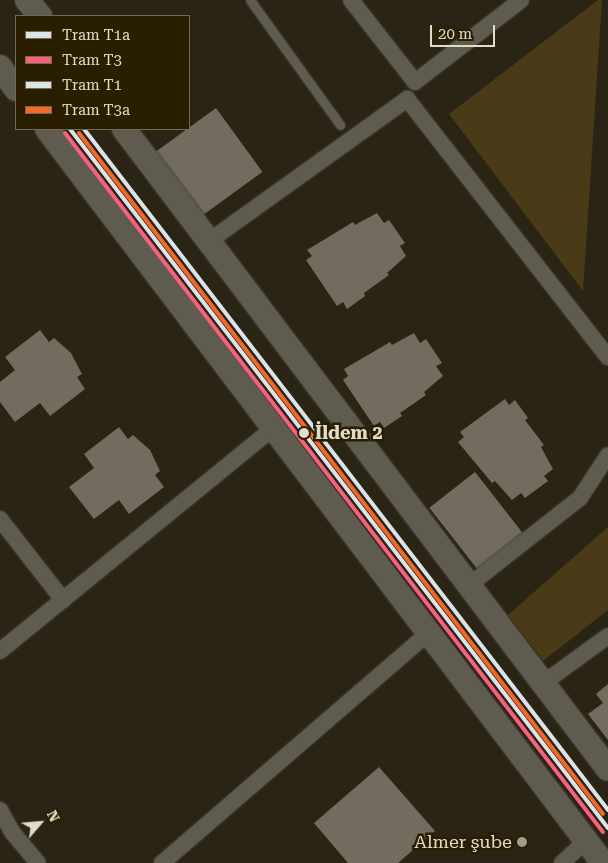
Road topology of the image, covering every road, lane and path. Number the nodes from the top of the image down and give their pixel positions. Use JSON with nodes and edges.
{"nodes":[{"id":1,"x":28,"y":0,"type":"edge"},
{"id":2,"x":250,"y":0,"type":"edge"},
{"id":3,"x":351,"y":0,"type":"edge"},
{"id":4,"x":521,"y":0,"type":"edge"},
{"id":5,"x":39,"y":15,"type":"edge"},
{"id":6,"x":0,"y":67,"type":"edge"},
{"id":7,"x":415,"y":82,"type":"junction"},
{"id":8,"x":15,"y":88,"type":"edge"},
{"id":9,"x":407,"y":98,"type":"junction"},
{"id":10,"x":340,"y":125,"type":"dead end"},
{"id":11,"x":48,"y":130,"type":"edge"},
{"id":12,"x":125,"y":130,"type":"edge"},
{"id":13,"x":209,"y":242,"type":"junction"},
{"id":14,"x":608,"y":357,"type":"edge"},
{"id":15,"x":273,"y":428,"type":"junction"},
{"id":16,"x":608,"y":455,"type":"edge"},
{"id":17,"x":0,"y":519,"type":"edge"},
{"id":18,"x":468,"y":586,"type":"junction"},
{"id":19,"x":63,"y":600,"type":"junction"},
{"id":20,"x":428,"y":633,"type":"junction"},
{"id":21,"x":608,"y":636,"type":"edge"},
{"id":22,"x":0,"y":651,"type":"edge"},
{"id":23,"x":542,"y":684,"type":"junction"},
{"id":24,"x":608,"y":769,"type":"edge"},
{"id":25,"x":0,"y":810,"type":"edge"},
{"id":26,"x":586,"y":842,"type":"junction"},
{"id":27,"x":38,"y":863,"type":"edge"},
{"id":28,"x":162,"y":863,"type":"edge"},
{"id":29,"x":562,"y":863,"type":"edge"},
{"id":30,"x":603,"y":863,"type":"edge"}],
"edges":[{"from":1,"to":5,"type":"street"},
{"from":2,"to":10,"type":"lane"},
{"from":3,"to":7,"type":"street"},
{"from":4,"to":7,"type":"street"},
{"from":6,"to":8,"type":"street"},
{"from":7,"to":9,"type":"street"},
{"from":9,"to":13,"type":"street"},
{"from":9,"to":14,"type":"street"},
{"from":11,"to":15,"type":"street"},
{"from":12,"to":13,"type":"street"},
{"from":13,"to":18,"type":"street"},
{"from":15,"to":19,"type":"street"},
{"from":15,"to":20,"type":"street"},
{"from":16,"to":18,"type":"street"},
{"from":17,"to":19,"type":"street"},
{"from":18,"to":23,"type":"street"},
{"from":19,"to":22,"type":"street"},
{"from":20,"to":26,"type":"street"},
{"from":20,"to":28,"type":"street"},
{"from":21,"to":23,"type":"street"},
{"from":23,"to":24,"type":"street"},
{"from":25,"to":27,"type":"street"},
{"from":26,"to":29,"type":"street"},
{"from":26,"to":30,"type":"street"}]}
